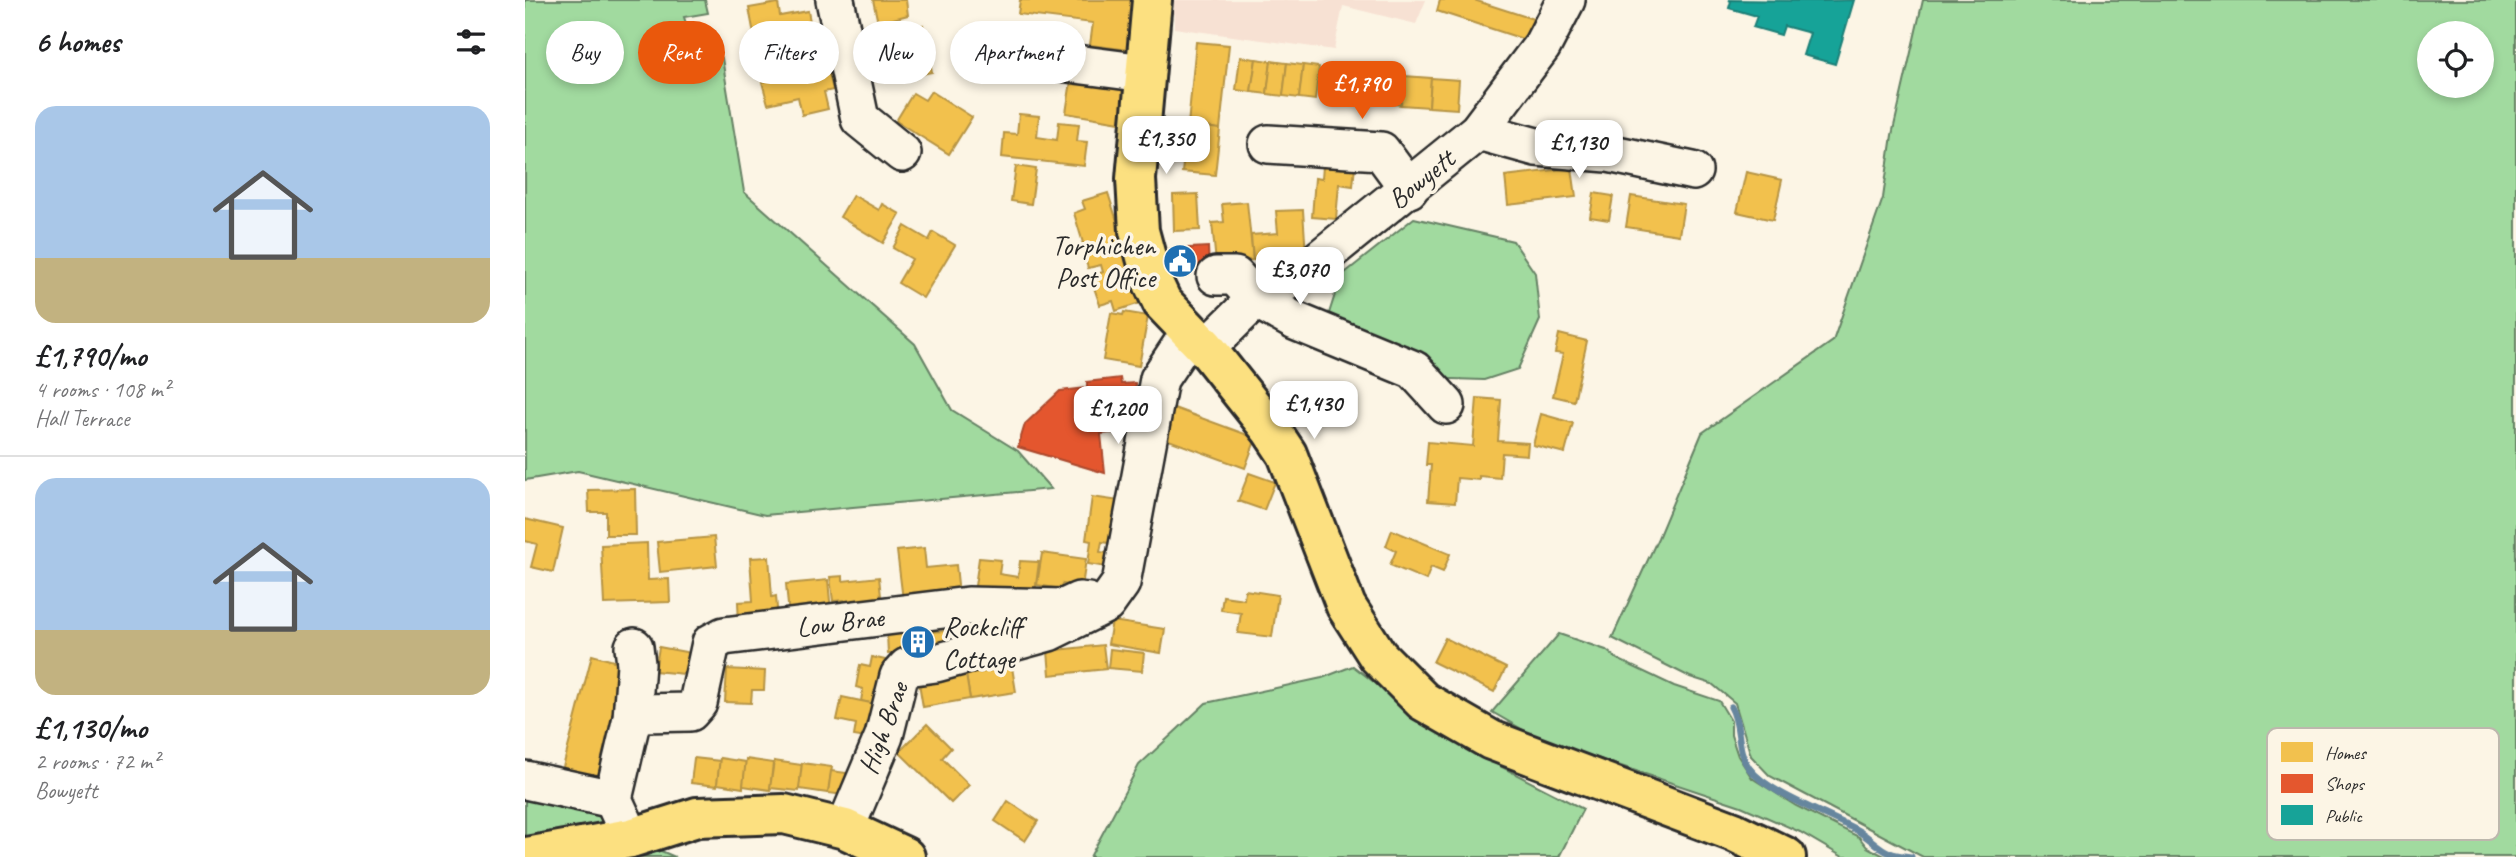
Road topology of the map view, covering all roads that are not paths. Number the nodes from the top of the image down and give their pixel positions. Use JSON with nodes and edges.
{"nodes":[{"id":1,"x":835,"y":0,"type":"edge"},
{"id":2,"x":1152,"y":0,"type":"edge"},
{"id":3,"x":1566,"y":0,"type":"edge"},
{"id":4,"x":1086,"y":65,"type":"edge"},
{"id":5,"x":1145,"y":73,"type":"junction"},
{"id":6,"x":1478,"y":131,"type":"junction"},
{"id":7,"x":1268,"y":144,"type":"dead end"},
{"id":8,"x":902,"y":153,"type":"dead end"},
{"id":9,"x":1693,"y":171,"type":"dead end"},
{"id":10,"x":1409,"y":189,"type":"junction"},
{"id":11,"x":1216,"y":275,"type":"dead end"},
{"id":12,"x":1256,"y":299,"type":"junction"},
{"id":13,"x":1199,"y":341,"type":"junction"},
{"id":14,"x":1446,"y":405,"type":"dead end"},
{"id":15,"x":1106,"y":604,"type":"junction"},
{"id":16,"x":634,"y":647,"type":"dead end"},
{"id":17,"x":632,"y":718,"type":"junction"},
{"id":18,"x":525,"y":780,"type":"edge"},
{"id":19,"x":613,"y":799,"type":"junction"},
{"id":20,"x":845,"y":829,"type":"junction"},
{"id":21,"x":631,"y":838,"type":"junction"},
{"id":22,"x":527,"y":857,"type":"edge"},
{"id":23,"x":905,"y":857,"type":"edge"},
{"id":24,"x":1786,"y":857,"type":"edge"}],
"edges":[{"from":1,"to":8,"type":"street"},
{"from":2,"to":5,"type":"main road"},
{"from":3,"to":6,"type":"street","name":"Bowyett"},
{"from":4,"to":5,"type":"street"},
{"from":5,"to":13,"type":"main road"},
{"from":6,"to":9,"type":"street"},
{"from":6,"to":10,"type":"street","name":"Bowyett"},
{"from":7,"to":10,"type":"street"},
{"from":10,"to":12,"type":"street","name":"Bowyett"},
{"from":11,"to":12,"type":"street"},
{"from":12,"to":13,"type":"street","name":"Bowyett"},
{"from":12,"to":14,"type":"street"},
{"from":13,"to":15,"type":"street"},
{"from":13,"to":24,"type":"main road"},
{"from":15,"to":17,"type":"street","name":"Low Brae"},
{"from":15,"to":20,"type":"street","name":"High Brae"},
{"from":16,"to":17,"type":"street"},
{"from":17,"to":19,"type":"street"},
{"from":18,"to":19,"type":"street"},
{"from":19,"to":21,"type":"street"},
{"from":20,"to":21,"type":"main road"},
{"from":20,"to":23,"type":"main road"},
{"from":21,"to":22,"type":"main road"}]}
